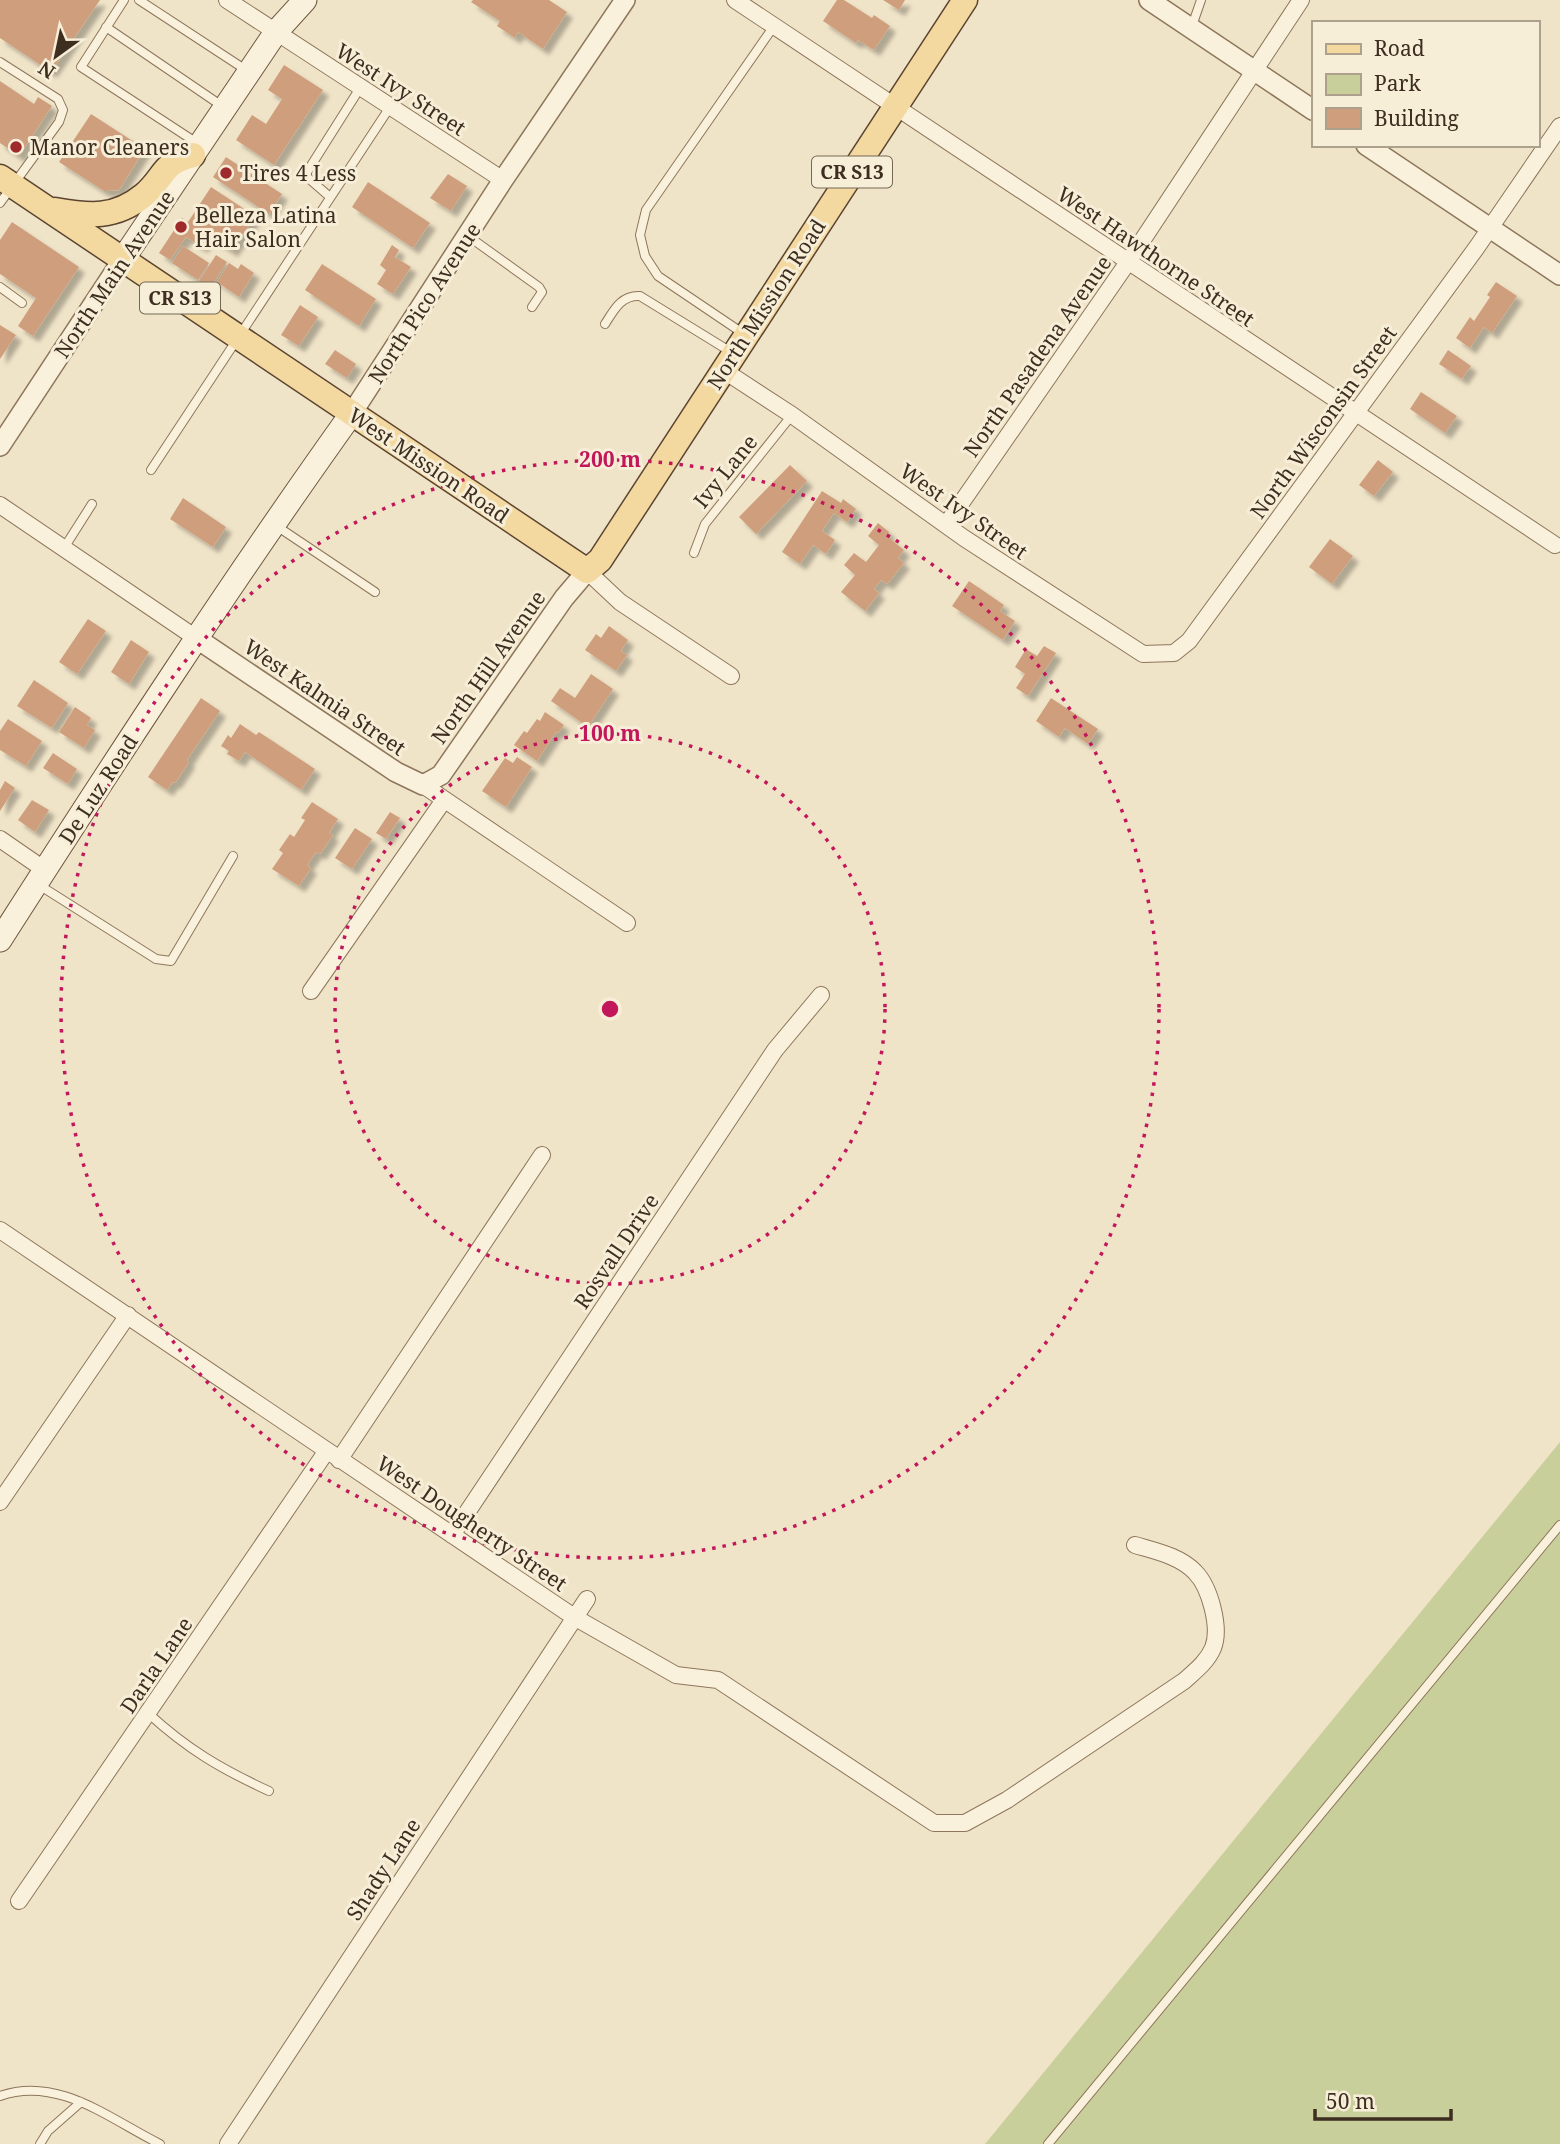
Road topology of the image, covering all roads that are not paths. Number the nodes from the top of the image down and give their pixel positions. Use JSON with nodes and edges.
{"nodes":[{"id":1,"x":124,"y":0,"type":"edge"},
{"id":2,"x":139,"y":0,"type":"edge"},
{"id":3,"x":227,"y":0,"type":"edge"},
{"id":4,"x":290,"y":0,"type":"edge"},
{"id":5,"x":305,"y":0,"type":"edge"},
{"id":6,"x":625,"y":0,"type":"edge"},
{"id":7,"x":735,"y":0,"type":"edge"},
{"id":8,"x":965,"y":0,"type":"edge"},
{"id":9,"x":1201,"y":0,"type":"edge"},
{"id":10,"x":1301,"y":0,"type":"edge"},
{"id":11,"x":1160,"y":3,"type":"edge"},
{"id":12,"x":774,"y":26,"type":"junction"},
{"id":13,"x":106,"y":27,"type":"junction"},
{"id":14,"x":1191,"y":28,"type":"junction"},
{"id":15,"x":276,"y":32,"type":"junction"},
{"id":16,"x":0,"y":62,"type":"edge"},
{"id":17,"x":1254,"y":70,"type":"junction"},
{"id":18,"x":249,"y":72,"type":"junction"},
{"id":19,"x":360,"y":88,"type":"junction"},
{"id":20,"x":894,"y":106,"type":"junction"},
{"id":21,"x":390,"y":107,"type":"junction"},
{"id":22,"x":225,"y":108,"type":"junction"},
{"id":23,"x":1312,"y":109,"type":"edge"},
{"id":24,"x":1560,"y":125,"type":"edge"},
{"id":25,"x":1369,"y":147,"type":"edge"},
{"id":26,"x":197,"y":150,"type":"junction"},
{"id":27,"x":503,"y":180,"type":"junction"},
{"id":28,"x":4,"y":189,"type":"edge"},
{"id":29,"x":330,"y":197,"type":"junction"},
{"id":30,"x":48,"y":209,"type":"junction"},
{"id":31,"x":1490,"y":228,"type":"junction"},
{"id":32,"x":468,"y":236,"type":"junction"},
{"id":33,"x":122,"y":259,"type":"junction"},
{"id":34,"x":1128,"y":262,"type":"junction"},
{"id":35,"x":1560,"y":275,"type":"edge"},
{"id":36,"x":0,"y":287,"type":"edge"},
{"id":37,"x":22,"y":303,"type":"dead end"},
{"id":38,"x":532,"y":307,"type":"dead end"},
{"id":39,"x":605,"y":324,"type":"dead end"},
{"id":40,"x":238,"y":337,"type":"junction"},
{"id":41,"x":734,"y":353,"type":"junction"},
{"id":42,"x":352,"y":413,"type":"junction"},
{"id":43,"x":1355,"y":413,"type":"junction"},
{"id":44,"x":792,"y":415,"type":"junction"},
{"id":45,"x":0,"y":446,"type":"edge"},
{"id":46,"x":150,"y":470,"type":"dead end"},
{"id":47,"x":92,"y":504,"type":"dead end"},
{"id":48,"x":0,"y":505,"type":"edge"},
{"id":49,"x":273,"y":523,"type":"junction"},
{"id":50,"x":946,"y":526,"type":"junction"},
{"id":51,"x":1555,"y":545,"type":"dead end"},
{"id":52,"x":64,"y":548,"type":"junction"},
{"id":53,"x":694,"y":553,"type":"dead end"},
{"id":54,"x":587,"y":570,"type":"junction"},
{"id":55,"x":375,"y":592,"type":"dead end"},
{"id":56,"x":196,"y":638,"type":"junction"},
{"id":57,"x":1189,"y":641,"type":"joint"},
{"id":58,"x":731,"y":676,"type":"dead end"},
{"id":59,"x":423,"y":785,"type":"junction"},
{"id":60,"x":444,"y":800,"type":"junction"},
{"id":61,"x":0,"y":839,"type":"edge"},
{"id":62,"x":233,"y":856,"type":"dead end"},
{"id":63,"x":41,"y":876,"type":"junction"},
{"id":64,"x":627,"y":923,"type":"dead end"},
{"id":65,"x":0,"y":940,"type":"edge"},
{"id":66,"x":311,"y":990,"type":"dead end"},
{"id":67,"x":821,"y":995,"type":"dead end"},
{"id":68,"x":542,"y":1155,"type":"dead end"},
{"id":69,"x":0,"y":1230,"type":"edge"},
{"id":70,"x":128,"y":1315,"type":"junction"},
{"id":71,"x":333,"y":1456,"type":"junction"},
{"id":72,"x":0,"y":1502,"type":"edge"},
{"id":73,"x":1560,"y":1525,"type":"edge"},
{"id":74,"x":452,"y":1535,"type":"junction"},
{"id":75,"x":1135,"y":1545,"type":"dead end"},
{"id":76,"x":587,"y":1599,"type":"dead end"},
{"id":77,"x":574,"y":1617,"type":"junction"},
{"id":78,"x":148,"y":1713,"type":"junction"},
{"id":79,"x":269,"y":1791,"type":"dead end"},
{"id":80,"x":19,"y":1901,"type":"dead end"},
{"id":81,"x":0,"y":2096,"type":"edge"},
{"id":82,"x":81,"y":2102,"type":"junction"},
{"id":83,"x":40,"y":2144,"type":"edge"},
{"id":84,"x":160,"y":2144,"type":"edge"},
{"id":85,"x":228,"y":2144,"type":"edge"},
{"id":86,"x":1048,"y":2144,"type":"edge"}],
"edges":[{"from":1,"to":13,"type":"lane"},
{"from":2,"to":18,"type":"lane"},
{"from":3,"to":15,"type":"street","name":"West Ivy Street"},
{"from":4,"to":15,"type":"main road","name":"North Main Avenue"},
{"from":5,"to":15,"type":"main road","name":"North Main Avenue"},
{"from":6,"to":27,"type":"street","name":"North Pico Avenue"},
{"from":7,"to":12,"type":"street","name":"West Hawthorne Street"},
{"from":8,"to":20,"type":"main road","name":"North Mission Road","number":"CR S13"},
{"from":9,"to":14,"type":"lane"},
{"from":10,"to":17,"type":"street","name":"North Pasadena Avenue"},
{"from":11,"to":14,"type":"street"},
{"from":12,"to":20,"type":"street","name":"West Hawthorne Street"},
{"from":12,"to":41,"type":"lane"},
{"from":13,"to":22,"type":"lane"},
{"from":13,"to":26,"type":"lane"},
{"from":14,"to":17,"type":"street"},
{"from":15,"to":18,"type":"main road","name":"North Main Avenue"},
{"from":15,"to":19,"type":"street","name":"West Ivy Street"},
{"from":16,"to":28,"type":"lane"},
{"from":17,"to":23,"type":"street"},
{"from":17,"to":34,"type":"street","name":"North Pasadena Avenue"},
{"from":18,"to":22,"type":"main road","name":"North Main Avenue"},
{"from":19,"to":21,"type":"street","name":"West Ivy Street"},
{"from":19,"to":29,"type":"lane"},
{"from":20,"to":34,"type":"street","name":"West Hawthorne Street"},
{"from":20,"to":41,"type":"main road","name":"North Mission Road","number":"CR S13"},
{"from":21,"to":27,"type":"street","name":"West Ivy Street"},
{"from":21,"to":29,"type":"lane"},
{"from":22,"to":26,"type":"main road","name":"North Main Avenue"},
{"from":24,"to":31,"type":"street","name":"North Wisconsin Street"},
{"from":25,"to":31,"type":"street"},
{"from":26,"to":30,"type":"main road"},
{"from":26,"to":33,"type":"main road","name":"North Main Avenue"},
{"from":27,"to":32,"type":"street","name":"North Pico Avenue"},
{"from":28,"to":30,"type":"main road","number":"CR S13"},
{"from":29,"to":40,"type":"lane"},
{"from":30,"to":33,"type":"main road","number":"CR S13"},
{"from":31,"to":35,"type":"street"},
{"from":31,"to":43,"type":"street","name":"North Wisconsin Street"},
{"from":32,"to":38,"type":"lane"},
{"from":32,"to":42,"type":"street","name":"North Pico Avenue"},
{"from":33,"to":40,"type":"main road","name":"West Mission Road","number":"CR S13"},
{"from":33,"to":45,"type":"street","name":"North Main Avenue"},
{"from":34,"to":43,"type":"street","name":"West Hawthorne Street"},
{"from":34,"to":50,"type":"street","name":"North Pasadena Avenue"},
{"from":36,"to":37,"type":"lane"},
{"from":39,"to":41,"type":"lane"},
{"from":40,"to":42,"type":"main road","name":"West Mission Road","number":"CR S13"},
{"from":40,"to":46,"type":"lane"},
{"from":41,"to":44,"type":"street","name":"West Ivy Street"},
{"from":41,"to":54,"type":"main road","name":"North Mission Road","number":"CR S13"},
{"from":42,"to":49,"type":"main road","name":"North Pico Avenue"},
{"from":42,"to":54,"type":"main road","name":"West Mission Road","number":"CR S13"},
{"from":43,"to":51,"type":"street","name":"West Hawthorne Street"},
{"from":43,"to":57,"type":"street","name":"North Wisconsin Street"},
{"from":44,"to":50,"type":"street","name":"West Ivy Street"},
{"from":44,"to":53,"type":"lane","name":"Ivy Lane"},
{"from":47,"to":52,"type":"lane"},
{"from":48,"to":52,"type":"street","name":"West Kalmia Street"},
{"from":49,"to":55,"type":"lane"},
{"from":49,"to":56,"type":"main road","name":"North Pico Avenue"},
{"from":50,"to":57,"type":"street","name":"West Ivy Street"},
{"from":52,"to":56,"type":"street","name":"West Kalmia Street"},
{"from":54,"to":58,"type":"street","name":"West Mission Road"},
{"from":54,"to":59,"type":"street","name":"North Hill Avenue"},
{"from":56,"to":59,"type":"street","name":"West Kalmia Street"},
{"from":56,"to":63,"type":"main road","name":"De Luz Road"},
{"from":59,"to":60,"type":"street","name":"West Kalmia Street"},
{"from":60,"to":64,"type":"street","name":"West Kalmia Street"},
{"from":60,"to":66,"type":"street"},
{"from":61,"to":63,"type":"street"},
{"from":62,"to":63,"type":"lane"},
{"from":63,"to":65,"type":"main road","name":"De Luz Road"},
{"from":67,"to":74,"type":"street","name":"Rosvall Drive"},
{"from":68,"to":71,"type":"street","name":"Darla Lane"},
{"from":69,"to":70,"type":"street","name":"West Dougherty Street"},
{"from":70,"to":71,"type":"street","name":"West Dougherty Street"},
{"from":70,"to":72,"type":"street"},
{"from":71,"to":74,"type":"street","name":"West Dougherty Street"},
{"from":71,"to":78,"type":"street","name":"Darla Lane"},
{"from":73,"to":86,"type":"lane"},
{"from":74,"to":77,"type":"street","name":"West Dougherty Street"},
{"from":75,"to":77,"type":"street","name":"West Dougherty Street"},
{"from":76,"to":77,"type":"street","name":"Shady Lane"},
{"from":77,"to":85,"type":"street","name":"Shady Lane"},
{"from":78,"to":79,"type":"lane"},
{"from":78,"to":80,"type":"street","name":"Darla Lane"},
{"from":81,"to":82,"type":"lane"},
{"from":82,"to":83,"type":"lane"},
{"from":82,"to":84,"type":"lane"}]}
